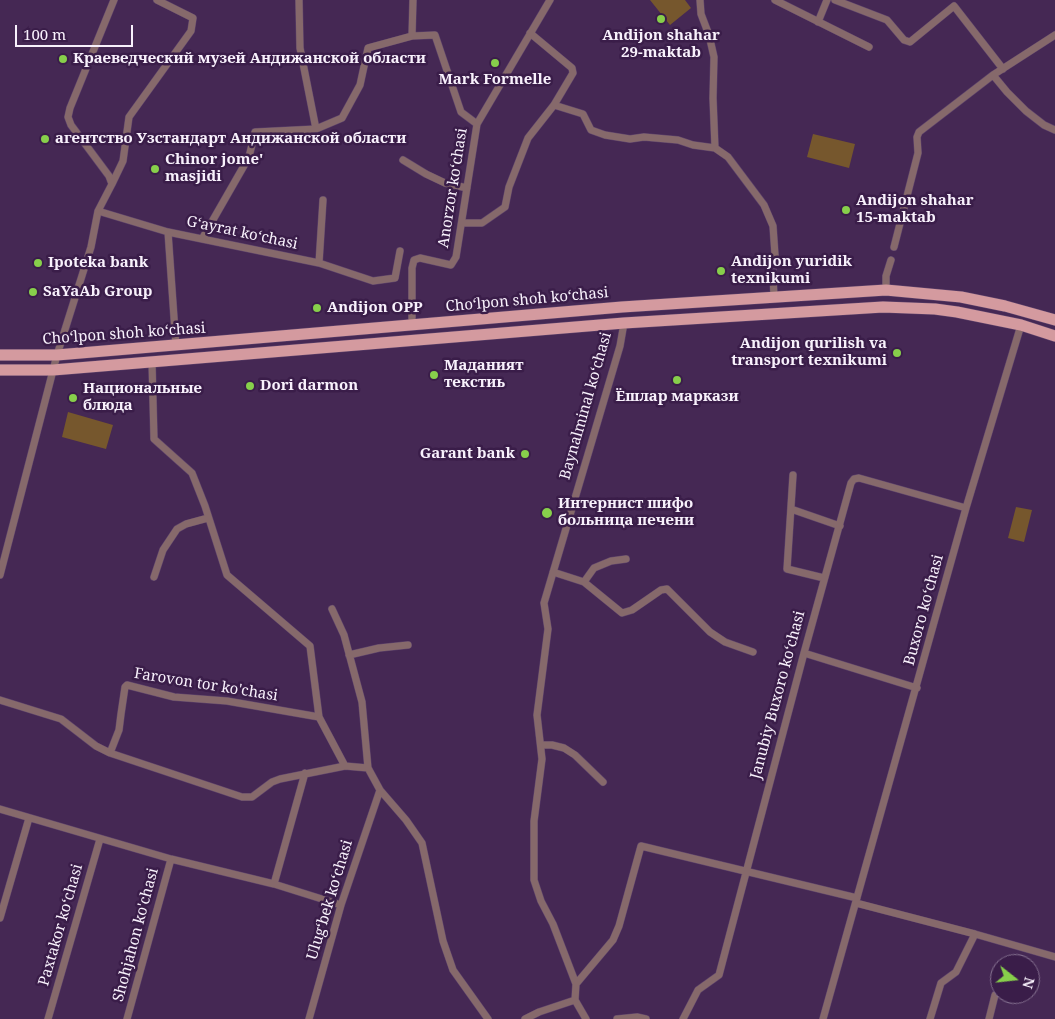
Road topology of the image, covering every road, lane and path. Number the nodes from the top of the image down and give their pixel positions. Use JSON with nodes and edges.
{"nodes":[{"id":1,"x":114,"y":0,"type":"edge"},
{"id":2,"x":157,"y":0,"type":"edge"},
{"id":3,"x":299,"y":0,"type":"edge"},
{"id":4,"x":412,"y":0,"type":"edge"},
{"id":5,"x":550,"y":0,"type":"edge"},
{"id":6,"x":701,"y":0,"type":"edge"},
{"id":7,"x":775,"y":0,"type":"edge"},
{"id":8,"x":827,"y":0,"type":"edge"},
{"id":9,"x":835,"y":0,"type":"edge"},
{"id":10,"x":952,"y":3,"type":"edge"},
{"id":11,"x":818,"y":22,"type":"junction"},
{"id":12,"x":530,"y":33,"type":"junction"},
{"id":13,"x":1055,"y":35,"type":"edge"},
{"id":14,"x":412,"y":36,"type":"junction"},
{"id":15,"x":869,"y":47,"type":"dead end"},
{"id":16,"x":1003,"y":69,"type":"junction"},
{"id":17,"x":993,"y":75,"type":"junction"},
{"id":18,"x":554,"y":105,"type":"junction"},
{"id":19,"x":477,"y":124,"type":"junction"},
{"id":20,"x":316,"y":129,"type":"junction"},
{"id":21,"x":1055,"y":130,"type":"edge"},
{"id":22,"x":715,"y":148,"type":"junction"},
{"id":23,"x":403,"y":160,"type":"dead end"},
{"id":24,"x":112,"y":184,"type":"junction"},
{"id":25,"x":467,"y":188,"type":"junction"},
{"id":26,"x":323,"y":200,"type":"dead end"},
{"id":27,"x":98,"y":211,"type":"junction"},
{"id":28,"x":462,"y":223,"type":"junction"},
{"id":29,"x":168,"y":232,"type":"junction"},
{"id":30,"x":202,"y":239,"type":"junction"},
{"id":31,"x":894,"y":247,"type":"dead end"},
{"id":32,"x":400,"y":251,"type":"dead end"},
{"id":33,"x":775,"y":255,"type":"tunnel mouth"},
{"id":34,"x":891,"y":260,"type":"dead end"},
{"id":35,"x":319,"y":263,"type":"junction"},
{"id":36,"x":773,"y":275,"type":"tunnel mouth"},
{"id":37,"x":886,"y":290,"type":"junction"},
{"id":38,"x":774,"y":297,"type":"junction"},
{"id":39,"x":622,"y":307,"type":"junction"},
{"id":40,"x":1055,"y":320,"type":"edge"},
{"id":41,"x":624,"y":323,"type":"junction"},
{"id":42,"x":1021,"y":325,"type":"junction"},
{"id":43,"x":412,"y":326,"type":"junction"},
{"id":44,"x":1055,"y":336,"type":"edge"},
{"id":45,"x":176,"y":346,"type":"junction"},
{"id":46,"x":0,"y":355,"type":"edge"},
{"id":47,"x":57,"y":355,"type":"junction"},
{"id":48,"x":152,"y":362,"type":"junction"},
{"id":49,"x":0,"y":370,"type":"edge"},
{"id":50,"x":53,"y":370,"type":"junction"},
{"id":51,"x":793,"y":475,"type":"dead end"},
{"id":52,"x":966,"y":508,"type":"junction"},
{"id":53,"x":791,"y":509,"type":"junction"},
{"id":54,"x":208,"y":518,"type":"junction"},
{"id":55,"x":840,"y":526,"type":"junction"},
{"id":56,"x":626,"y":559,"type":"dead end"},
{"id":57,"x":553,"y":572,"type":"junction"},
{"id":58,"x":0,"y":575,"type":"edge"},
{"id":59,"x":154,"y":577,"type":"dead end"},
{"id":60,"x":824,"y":578,"type":"junction"},
{"id":61,"x":584,"y":582,"type":"junction"},
{"id":62,"x":332,"y":609,"type":"dead end"},
{"id":63,"x":408,"y":646,"type":"dead end"},
{"id":64,"x":753,"y":652,"type":"dead end"},
{"id":65,"x":804,"y":653,"type":"junction"},
{"id":66,"x":349,"y":655,"type":"junction"},
{"id":67,"x":917,"y":688,"type":"junction"},
{"id":68,"x":0,"y":700,"type":"edge"},
{"id":69,"x":319,"y":717,"type":"junction"},
{"id":70,"x":541,"y":745,"type":"junction"},
{"id":71,"x":110,"y":753,"type":"junction"},
{"id":72,"x":344,"y":766,"type":"junction"},
{"id":73,"x":368,"y":768,"type":"junction"},
{"id":74,"x":305,"y":773,"type":"junction"},
{"id":75,"x":603,"y":782,"type":"dead end"},
{"id":76,"x":380,"y":790,"type":"junction"},
{"id":77,"x":0,"y":809,"type":"edge"},
{"id":78,"x":29,"y":818,"type":"junction"},
{"id":79,"x":100,"y":839,"type":"junction"},
{"id":80,"x":171,"y":859,"type":"junction"},
{"id":81,"x":745,"y":872,"type":"junction"},
{"id":82,"x":274,"y":884,"type":"junction"},
{"id":83,"x":856,"y":901,"type":"junction"},
{"id":84,"x":342,"y":905,"type":"junction"},
{"id":85,"x":0,"y":918,"type":"edge"},
{"id":86,"x":975,"y":934,"type":"junction"},
{"id":87,"x":1055,"y":957,"type":"edge"},
{"id":88,"x":576,"y":984,"type":"junction"},
{"id":89,"x":575,"y":1000,"type":"junction"},
{"id":90,"x":993,"y":1004,"type":"edge"},
{"id":91,"x":48,"y":1019,"type":"edge"},
{"id":92,"x":127,"y":1019,"type":"edge"},
{"id":93,"x":309,"y":1019,"type":"edge"},
{"id":94,"x":488,"y":1019,"type":"edge"},
{"id":95,"x":524,"y":1019,"type":"edge"},
{"id":96,"x":586,"y":1019,"type":"edge"},
{"id":97,"x":617,"y":1019,"type":"edge"},
{"id":98,"x":646,"y":1019,"type":"edge"},
{"id":99,"x":683,"y":1019,"type":"edge"},
{"id":100,"x":823,"y":1019,"type":"edge"},
{"id":101,"x":930,"y":1019,"type":"edge"},
{"id":102,"x":989,"y":1019,"type":"edge"}],
"edges":[{"from":1,"to":24,"type":"street"},
{"from":2,"to":24,"type":"street"},
{"from":3,"to":20,"type":"street"},
{"from":4,"to":14,"type":"street"},
{"from":5,"to":12,"type":"street","name":"Anorzor koʻchasi"},
{"from":6,"to":22,"type":"street"},
{"from":7,"to":11,"type":"street"},
{"from":8,"to":11,"type":"street"},
{"from":9,"to":10,"type":"street"},
{"from":10,"to":16,"type":"street"},
{"from":11,"to":15,"type":"street"},
{"from":12,"to":18,"type":"street"},
{"from":12,"to":19,"type":"street","name":"Anorzor koʻchasi"},
{"from":13,"to":16,"type":"street"},
{"from":14,"to":19,"type":"street"},
{"from":14,"to":20,"type":"street"},
{"from":16,"to":17,"type":"street"},
{"from":17,"to":21,"type":"street"},
{"from":17,"to":31,"type":"street"},
{"from":18,"to":22,"type":"street"},
{"from":18,"to":28,"type":"street"},
{"from":19,"to":25,"type":"street","name":"Anorzor koʻchasi"},
{"from":20,"to":30,"type":"street"},
{"from":22,"to":33,"type":"street"},
{"from":23,"to":25,"type":"street"},
{"from":24,"to":27,"type":"street"},
{"from":25,"to":28,"type":"street","name":"Anorzor koʻchasi"},
{"from":26,"to":35,"type":"street","name":"Gʻayrat koʻchasi"},
{"from":27,"to":29,"type":"street","name":"Gʻayrat koʻchasi"},
{"from":27,"to":47,"type":"street"},
{"from":28,"to":43,"type":"street","name":"Anorzor koʻchasi"},
{"from":29,"to":30,"type":"street","name":"Gʻayrat koʻchasi"},
{"from":29,"to":45,"type":"street"},
{"from":30,"to":35,"type":"street","name":"Gʻayrat koʻchasi"},
{"from":32,"to":35,"type":"street"},
{"from":34,"to":37,"type":"street"},
{"from":36,"to":38,"type":"street"},
{"from":37,"to":38,"type":"main road","name":"Choʻlpon shoh koʻchasi"},
{"from":37,"to":40,"type":"main road","name":"Choʻlpon shoh koʻchasi"},
{"from":38,"to":39,"type":"main road","name":"Choʻlpon shoh koʻchasi"},
{"from":39,"to":41,"type":"main road"},
{"from":39,"to":43,"type":"main road","name":"Choʻlpon shoh koʻchasi"},
{"from":41,"to":42,"type":"main road","name":"Choʻlpon shoh koʻchasi"},
{"from":41,"to":48,"type":"main road","name":"Choʻlpon shoh koʻchasi"},
{"from":41,"to":57,"type":"street","name":"Baynalminal koʻchasi"},
{"from":42,"to":44,"type":"main road","name":"Choʻlpon shoh koʻchasi"},
{"from":42,"to":52,"type":"street","name":"Buxoro koʻchasi"},
{"from":43,"to":45,"type":"main road","name":"Choʻlpon shoh koʻchasi"},
{"from":45,"to":47,"type":"main road","name":"Choʻlpon shoh koʻchasi"},
{"from":46,"to":47,"type":"main road","name":"Choʻlpon shoh koʻchasi"},
{"from":47,"to":50,"type":"street"},
{"from":48,"to":50,"type":"main road","name":"Choʻlpon shoh koʻchasi"},
{"from":48,"to":54,"type":"street"},
{"from":49,"to":50,"type":"main road","name":"Choʻlpon shoh koʻchasi"},
{"from":50,"to":58,"type":"street"},
{"from":51,"to":53,"type":"street"},
{"from":52,"to":55,"type":"street","name":"Janubiy Buxoro koʻchasi"},
{"from":52,"to":67,"type":"street","name":"Buxoro koʻchasi"},
{"from":53,"to":55,"type":"street"},
{"from":53,"to":60,"type":"street"},
{"from":54,"to":59,"type":"street"},
{"from":54,"to":69,"type":"street"},
{"from":55,"to":60,"type":"street","name":"Janubiy Buxoro koʻchasi"},
{"from":56,"to":61,"type":"street"},
{"from":57,"to":61,"type":"street"},
{"from":57,"to":70,"type":"street","name":"Baynalminal koʻchasi"},
{"from":60,"to":65,"type":"street","name":"Janubiy Buxoro koʻchasi"},
{"from":61,"to":64,"type":"street"},
{"from":62,"to":66,"type":"street"},
{"from":63,"to":66,"type":"street"},
{"from":65,"to":67,"type":"street"},
{"from":65,"to":81,"type":"street","name":"Janubiy Buxoro koʻchasi"},
{"from":66,"to":73,"type":"street"},
{"from":67,"to":83,"type":"street","name":"Buxoro koʻchasi"},
{"from":68,"to":71,"type":"street"},
{"from":69,"to":71,"type":"street","name":"Farovon tor ko'chasi"},
{"from":69,"to":72,"type":"street"},
{"from":70,"to":75,"type":"street"},
{"from":70,"to":88,"type":"street","name":"Baynalminal koʻchasi"},
{"from":71,"to":74,"type":"street"},
{"from":72,"to":73,"type":"street"},
{"from":72,"to":74,"type":"street"},
{"from":73,"to":76,"type":"street"},
{"from":74,"to":82,"type":"street"},
{"from":76,"to":84,"type":"street","name":"Ulugʻbek koʻchasi"},
{"from":76,"to":94,"type":"street"},
{"from":77,"to":78,"type":"street"},
{"from":78,"to":79,"type":"street"},
{"from":78,"to":85,"type":"street"},
{"from":79,"to":80,"type":"street"},
{"from":79,"to":91,"type":"street","name":"Paxtakor koʻchasi"},
{"from":80,"to":82,"type":"street"},
{"from":80,"to":92,"type":"street","name":"Shohjahon ko'chasi"},
{"from":81,"to":83,"type":"street"},
{"from":81,"to":88,"type":"street"},
{"from":81,"to":99,"type":"street","name":"Janubiy Buxoro koʻchasi"},
{"from":82,"to":84,"type":"street"},
{"from":83,"to":86,"type":"street"},
{"from":83,"to":100,"type":"street","name":"Buxoro koʻchasi"},
{"from":84,"to":93,"type":"street","name":"Ulugʻbek koʻchasi"},
{"from":86,"to":87,"type":"street"},
{"from":86,"to":101,"type":"street"},
{"from":88,"to":89,"type":"street","name":"Baynalminal koʻchasi"},
{"from":89,"to":95,"type":"street"},
{"from":89,"to":96,"type":"street"},
{"from":90,"to":102,"type":"street"},
{"from":97,"to":98,"type":"street"}]}
